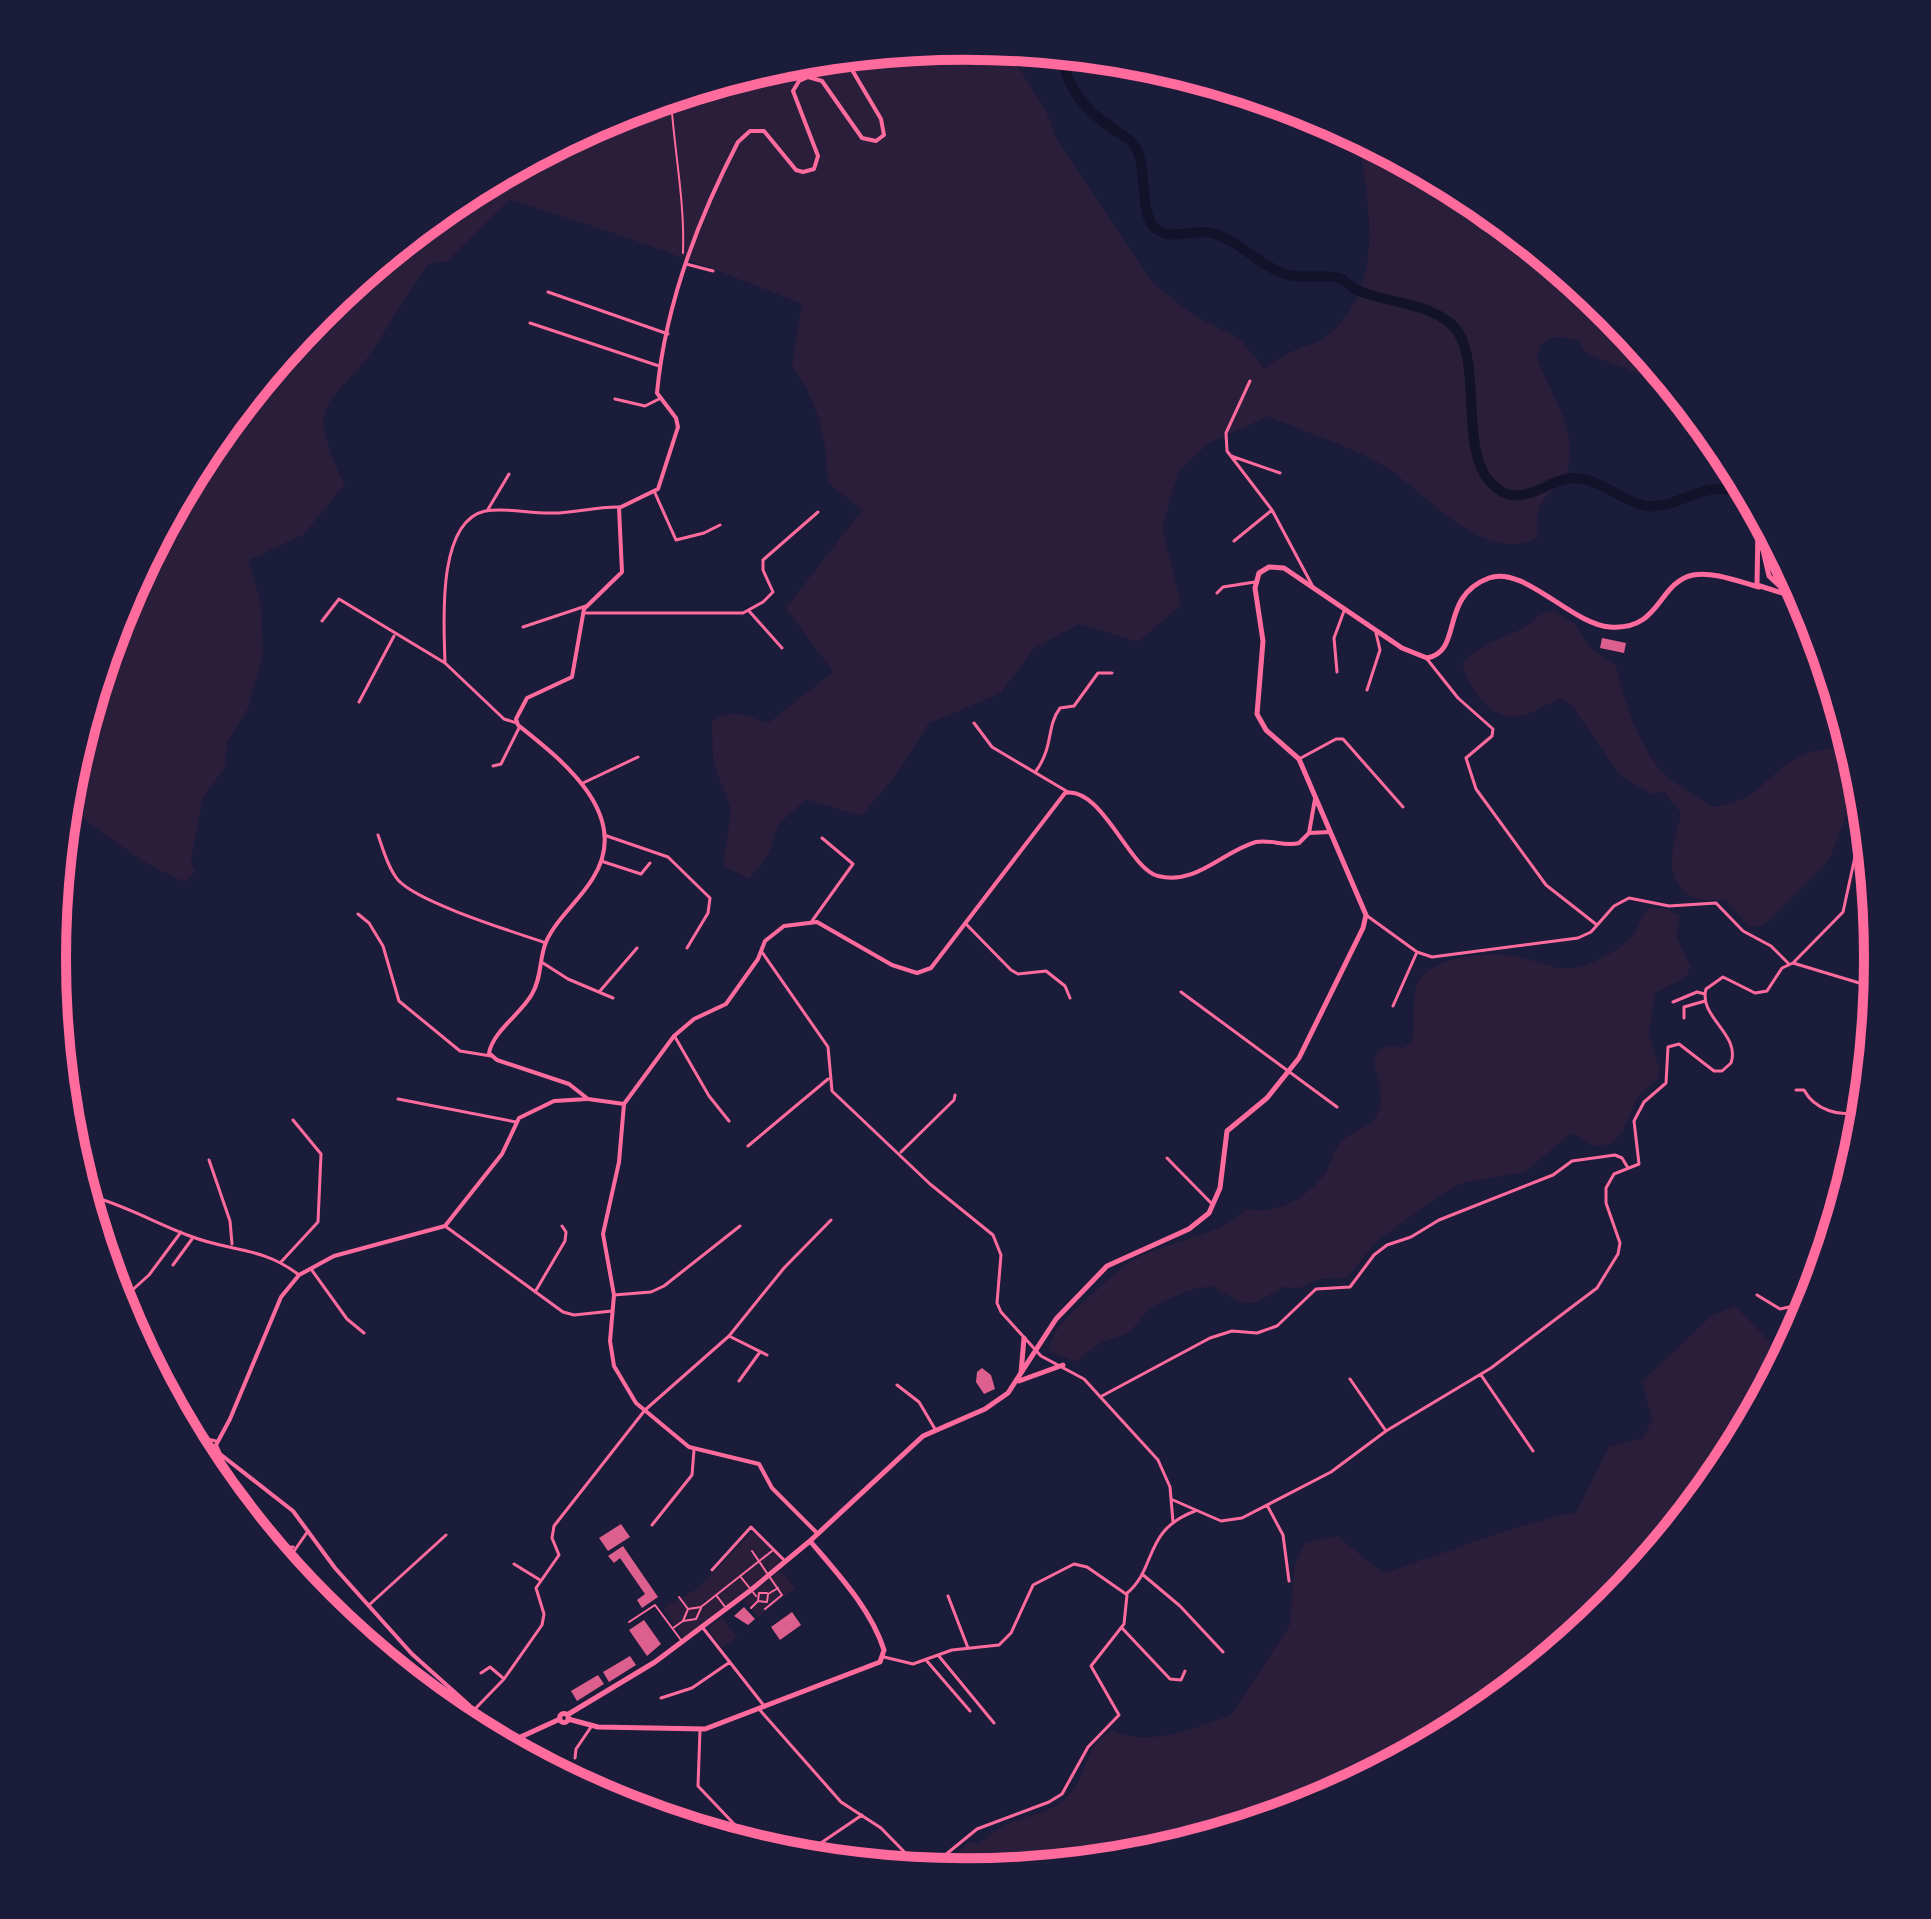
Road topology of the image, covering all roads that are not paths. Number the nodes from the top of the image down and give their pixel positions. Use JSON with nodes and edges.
{"nodes":[{"id":1,"x":851,"y":68,"type":"edge"},
{"id":2,"x":1468,"y":214,"type":"edge"},
{"id":3,"x":1519,"y":251,"type":"edge"},
{"id":4,"x":684,"y":264,"type":"junction"},
{"id":5,"x":713,"y":271,"type":"dead end"},
{"id":6,"x":548,"y":292,"type":"dead end"},
{"id":7,"x":530,"y":323,"type":"dead end"},
{"id":8,"x":668,"y":334,"type":"junction"},
{"id":9,"x":661,"y":367,"type":"junction"},
{"id":10,"x":1250,"y":381,"type":"dead end"},
{"id":11,"x":615,"y":399,"type":"dead end"},
{"id":12,"x":659,"y":399,"type":"junction"},
{"id":13,"x":1229,"y":455,"type":"junction"},
{"id":14,"x":1280,"y":473,"type":"dead end"},
{"id":15,"x":509,"y":474,"type":"dead end"},
{"id":16,"x":655,"y":493,"type":"junction"},
{"id":17,"x":620,"y":507,"type":"junction"},
{"id":18,"x":1272,"y":510,"type":"junction"},
{"id":19,"x":487,"y":511,"type":"junction"},
{"id":20,"x":818,"y":512,"type":"dead end"},
{"id":21,"x":720,"y":525,"type":"dead end"},
{"id":22,"x":1758,"y":536,"type":"edge"},
{"id":23,"x":1234,"y":541,"type":"dead end"},
{"id":24,"x":1761,"y":542,"type":"edge"},
{"id":25,"x":1758,"y":576,"type":"junction"},
{"id":26,"x":1769,"y":577,"type":"junction"},
{"id":27,"x":1255,"y":582,"type":"junction"},
{"id":28,"x":1739,"y":582,"type":"junction"},
{"id":29,"x":1761,"y":587,"type":"junction"},
{"id":30,"x":1314,"y":588,"type":"junction"},
{"id":31,"x":1786,"y":592,"type":"joint"},
{"id":32,"x":1217,"y":593,"type":"dead end"},
{"id":33,"x":586,"y":606,"type":"junction"},
{"id":34,"x":1345,"y":610,"type":"junction"},
{"id":35,"x":749,"y":611,"type":"junction"},
{"id":36,"x":583,"y":613,"type":"junction"},
{"id":37,"x":322,"y":621,"type":"dead end"},
{"id":38,"x":523,"y":627,"type":"dead end"},
{"id":39,"x":1378,"y":632,"type":"junction"},
{"id":40,"x":394,"y":636,"type":"junction"},
{"id":41,"x":782,"y":648,"type":"dead end"},
{"id":42,"x":1427,"y":658,"type":"junction"},
{"id":43,"x":445,"y":663,"type":"junction"},
{"id":44,"x":1337,"y":672,"type":"dead end"},
{"id":45,"x":1112,"y":673,"type":"dead end"},
{"id":46,"x":1367,"y":690,"type":"dead end"},
{"id":47,"x":359,"y":702,"type":"dead end"},
{"id":48,"x":974,"y":723,"type":"dead end"},
{"id":49,"x":519,"y":725,"type":"junction"},
{"id":50,"x":638,"y":757,"type":"dead end"},
{"id":51,"x":1299,"y":759,"type":"junction"},
{"id":52,"x":493,"y":766,"type":"dead end"},
{"id":53,"x":1036,"y":771,"type":"junction"},
{"id":54,"x":583,"y":783,"type":"junction"},
{"id":55,"x":1068,"y":792,"type":"junction"},
{"id":56,"x":1315,"y":793,"type":"junction"},
{"id":57,"x":1403,"y":807,"type":"dead end"},
{"id":58,"x":1332,"y":832,"type":"junction"},
{"id":59,"x":1309,"y":833,"type":"junction"},
{"id":60,"x":378,"y":835,"type":"dead end"},
{"id":61,"x":604,"y":835,"type":"junction"},
{"id":62,"x":822,"y":838,"type":"dead end"},
{"id":63,"x":1857,"y":846,"type":"edge"},
{"id":64,"x":601,"y":861,"type":"junction"},
{"id":65,"x":650,"y":863,"type":"dead end"},
{"id":66,"x":358,"y":914,"type":"dead end"},
{"id":67,"x":1366,"y":915,"type":"junction"},
{"id":68,"x":812,"y":921,"type":"junction"},
{"id":69,"x":966,"y":924,"type":"junction"},
{"id":70,"x":1597,"y":925,"type":"junction"},
{"id":71,"x":546,"y":943,"type":"junction"},
{"id":72,"x":637,"y":948,"type":"dead end"},
{"id":73,"x":687,"y":948,"type":"dead end"},
{"id":74,"x":761,"y":952,"type":"junction"},
{"id":75,"x":1417,"y":952,"type":"junction"},
{"id":76,"x":543,"y":963,"type":"junction"},
{"id":77,"x":1791,"y":964,"type":"junction"},
{"id":78,"x":1864,"y":985,"type":"edge"},
{"id":79,"x":600,"y":992,"type":"junction"},
{"id":80,"x":1181,"y":992,"type":"dead end"},
{"id":81,"x":1705,"y":994,"type":"junction"},
{"id":82,"x":613,"y":998,"type":"dead end"},
{"id":83,"x":1070,"y":998,"type":"dead end"},
{"id":84,"x":1705,"y":1001,"type":"junction"},
{"id":85,"x":1673,"y":1002,"type":"dead end"},
{"id":86,"x":1393,"y":1006,"type":"dead end"},
{"id":87,"x":1684,"y":1018,"type":"dead end"},
{"id":88,"x":674,"y":1036,"type":"junction"},
{"id":89,"x":491,"y":1056,"type":"junction"},
{"id":90,"x":1290,"y":1071,"type":"junction"},
{"id":91,"x":828,"y":1079,"type":"junction"},
{"id":92,"x":1796,"y":1090,"type":"dead end"},
{"id":93,"x":955,"y":1095,"type":"dead end"},
{"id":94,"x":398,"y":1099,"type":"dead end"},
{"id":95,"x":588,"y":1099,"type":"junction"},
{"id":96,"x":624,"y":1104,"type":"junction"},
{"id":97,"x":1337,"y":1107,"type":"dead end"},
{"id":98,"x":1851,"y":1113,"type":"edge"},
{"id":99,"x":293,"y":1120,"type":"dead end"},
{"id":100,"x":729,"y":1121,"type":"dead end"},
{"id":101,"x":516,"y":1122,"type":"junction"},
{"id":102,"x":748,"y":1146,"type":"dead end"},
{"id":103,"x":900,"y":1153,"type":"junction"},
{"id":104,"x":1167,"y":1158,"type":"dead end"},
{"id":105,"x":209,"y":1160,"type":"dead end"},
{"id":106,"x":1628,"y":1168,"type":"junction"},
{"id":107,"x":99,"y":1199,"type":"edge"},
{"id":108,"x":1214,"y":1206,"type":"junction"},
{"id":109,"x":831,"y":1220,"type":"dead end"},
{"id":110,"x":445,"y":1226,"type":"junction"},
{"id":111,"x":562,"y":1226,"type":"dead end"},
{"id":112,"x":740,"y":1226,"type":"dead end"},
{"id":113,"x":181,"y":1232,"type":"junction"},
{"id":114,"x":193,"y":1237,"type":"junction"},
{"id":115,"x":232,"y":1246,"type":"junction"},
{"id":116,"x":281,"y":1262,"type":"junction"},
{"id":117,"x":173,"y":1265,"type":"dead end"},
{"id":118,"x":310,"y":1267,"type":"junction"},
{"id":119,"x":299,"y":1275,"type":"junction"},
{"id":120,"x":130,"y":1292,"type":"edge"},
{"id":121,"x":535,"y":1292,"type":"junction"},
{"id":122,"x":614,"y":1295,"type":"junction"},
{"id":123,"x":1757,"y":1295,"type":"dead end"},
{"id":124,"x":1796,"y":1305,"type":"edge"},
{"id":125,"x":612,"y":1311,"type":"junction"},
{"id":126,"x":364,"y":1333,"type":"dead end"},
{"id":127,"x":729,"y":1336,"type":"junction"},
{"id":128,"x":1024,"y":1338,"type":"junction"},
{"id":129,"x":761,"y":1352,"type":"junction"},
{"id":130,"x":1036,"y":1352,"type":"junction"},
{"id":131,"x":767,"y":1355,"type":"dead end"},
{"id":132,"x":1063,"y":1365,"type":"junction"},
{"id":133,"x":1481,"y":1374,"type":"junction"},
{"id":134,"x":1350,"y":1379,"type":"dead end"},
{"id":135,"x":739,"y":1381,"type":"dead end"},
{"id":136,"x":1018,"y":1382,"type":"junction"},
{"id":137,"x":897,"y":1385,"type":"dead end"},
{"id":138,"x":1100,"y":1397,"type":"junction"},
{"id":139,"x":645,"y":1410,"type":"junction"},
{"id":140,"x":935,"y":1429,"type":"junction"},
{"id":141,"x":1386,"y":1431,"type":"junction"},
{"id":142,"x":205,"y":1439,"type":"edge"},
{"id":143,"x":216,"y":1441,"type":"junction"},
{"id":144,"x":694,"y":1450,"type":"junction"},
{"id":145,"x":1533,"y":1451,"type":"dead end"},
{"id":146,"x":1173,"y":1500,"type":"junction"},
{"id":147,"x":1267,"y":1505,"type":"junction"},
{"id":148,"x":1196,"y":1511,"type":"junction"},
{"id":149,"x":1173,"y":1522,"type":"junction"},
{"id":150,"x":652,"y":1525,"type":"dead end"},
{"id":151,"x":308,"y":1531,"type":"junction"},
{"id":152,"x":818,"y":1534,"type":"junction"},
{"id":153,"x":446,"y":1535,"type":"dead end"},
{"id":154,"x":810,"y":1541,"type":"junction"},
{"id":155,"x":295,"y":1547,"type":"junction"},
{"id":156,"x":285,"y":1548,"type":"edge"},
{"id":157,"x":752,"y":1551,"type":"dead end"},
{"id":158,"x":772,"y":1551,"type":"dead end"},
{"id":159,"x":291,"y":1555,"type":"edge"},
{"id":160,"x":759,"y":1560,"type":"junction"},
{"id":161,"x":786,"y":1562,"type":"junction"},
{"id":162,"x":514,"y":1564,"type":"dead end"},
{"id":163,"x":712,"y":1570,"type":"dead end"},
{"id":164,"x":1141,"y":1573,"type":"junction"},
{"id":165,"x":740,"y":1576,"type":"junction"},
{"id":166,"x":770,"y":1576,"type":"junction"},
{"id":167,"x":540,"y":1580,"type":"junction"},
{"id":168,"x":1289,"y":1581,"type":"dead end"},
{"id":169,"x":778,"y":1588,"type":"junction"},
{"id":170,"x":751,"y":1590,"type":"junction"},
{"id":171,"x":768,"y":1594,"type":"junction"},
{"id":172,"x":1126,"y":1594,"type":"junction"},
{"id":173,"x":716,"y":1595,"type":"junction"},
{"id":174,"x":948,"y":1596,"type":"dead end"},
{"id":175,"x":679,"y":1597,"type":"dead end"},
{"id":176,"x":757,"y":1599,"type":"junction"},
{"id":177,"x":368,"y":1606,"type":"junction"},
{"id":178,"x":701,"y":1607,"type":"junction"},
{"id":179,"x":751,"y":1608,"type":"dead end"},
{"id":180,"x":688,"y":1609,"type":"junction"},
{"id":181,"x":727,"y":1609,"type":"junction"},
{"id":182,"x":765,"y":1609,"type":"dead end"},
{"id":183,"x":696,"y":1619,"type":"junction"},
{"id":184,"x":683,"y":1621,"type":"junction"},
{"id":185,"x":629,"y":1622,"type":"dead end"},
{"id":186,"x":703,"y":1627,"type":"junction"},
{"id":187,"x":673,"y":1628,"type":"junction"},
{"id":188,"x":1122,"y":1628,"type":"junction"},
{"id":189,"x":682,"y":1642,"type":"junction"},
{"id":190,"x":968,"y":1649,"type":"junction"},
{"id":191,"x":1223,"y":1652,"type":"dead end"},
{"id":192,"x":938,"y":1655,"type":"junction"},
{"id":193,"x":884,"y":1657,"type":"junction"},
{"id":194,"x":926,"y":1660,"type":"junction"},
{"id":195,"x":730,"y":1662,"type":"junction"},
{"id":196,"x":1185,"y":1671,"type":"dead end"},
{"id":197,"x":481,"y":1673,"type":"dead end"},
{"id":198,"x":504,"y":1679,"type":"junction"},
{"id":199,"x":661,"y":1698,"type":"dead end"},
{"id":200,"x":762,"y":1708,"type":"junction"},
{"id":201,"x":474,"y":1710,"type":"joint"},
{"id":202,"x":970,"y":1711,"type":"dead end"},
{"id":203,"x":567,"y":1717,"type":"junction"},
{"id":204,"x":994,"y":1723,"type":"dead end"},
{"id":205,"x":591,"y":1726,"type":"junction"},
{"id":206,"x":700,"y":1730,"type":"junction"},
{"id":207,"x":517,"y":1739,"type":"edge"},
{"id":208,"x":575,"y":1758,"type":"dead end"},
{"id":209,"x":862,"y":1815,"type":"junction"},
{"id":210,"x":739,"y":1830,"type":"edge"},
{"id":211,"x":816,"y":1846,"type":"edge"},
{"id":212,"x":909,"y":1857,"type":"edge"},
{"id":213,"x":941,"y":1858,"type":"edge"}],
"edges":[{"from":1,"to":4,"type":"street"},
{"from":2,"to":3,"type":"main road"},
{"from":4,"to":5,"type":"street"},
{"from":4,"to":8,"type":"street"},
{"from":6,"to":8,"type":"street"},
{"from":7,"to":9,"type":"street"},
{"from":8,"to":9,"type":"street"},
{"from":9,"to":12,"type":"street"},
{"from":10,"to":13,"type":"street"},
{"from":11,"to":12,"type":"street"},
{"from":12,"to":16,"type":"street"},
{"from":13,"to":14,"type":"street"},
{"from":13,"to":18,"type":"street"},
{"from":15,"to":19,"type":"street"},
{"from":16,"to":17,"type":"street"},
{"from":16,"to":21,"type":"street"},
{"from":17,"to":19,"type":"street"},
{"from":17,"to":33,"type":"street"},
{"from":18,"to":23,"type":"street"},
{"from":18,"to":30,"type":"street"},
{"from":19,"to":43,"type":"street"},
{"from":20,"to":35,"type":"street"},
{"from":22,"to":25,"type":"main road"},
{"from":24,"to":26,"type":"main road"},
{"from":25,"to":26,"type":"main road"},
{"from":25,"to":28,"type":"main road"},
{"from":25,"to":29,"type":"main road"},
{"from":26,"to":29,"type":"main road"},
{"from":26,"to":31,"type":"main road"},
{"from":27,"to":30,"type":"main road"},
{"from":27,"to":32,"type":"street"},
{"from":27,"to":51,"type":"main road"},
{"from":28,"to":29,"type":"main road"},
{"from":28,"to":42,"type":"main road"},
{"from":29,"to":31,"type":"main road"},
{"from":30,"to":34,"type":"main road"},
{"from":33,"to":36,"type":"street"},
{"from":33,"to":38,"type":"street"},
{"from":34,"to":39,"type":"main road"},
{"from":34,"to":44,"type":"street"},
{"from":35,"to":36,"type":"street"},
{"from":35,"to":41,"type":"street"},
{"from":36,"to":49,"type":"street"},
{"from":37,"to":40,"type":"street"},
{"from":39,"to":42,"type":"main road"},
{"from":39,"to":46,"type":"street"},
{"from":40,"to":43,"type":"street"},
{"from":40,"to":47,"type":"street"},
{"from":42,"to":70,"type":"street"},
{"from":43,"to":49,"type":"street"},
{"from":45,"to":53,"type":"street"},
{"from":48,"to":53,"type":"street"},
{"from":49,"to":52,"type":"street"},
{"from":49,"to":54,"type":"street"},
{"from":50,"to":54,"type":"street"},
{"from":51,"to":56,"type":"main road"},
{"from":51,"to":57,"type":"street"},
{"from":53,"to":55,"type":"street"},
{"from":54,"to":61,"type":"street"},
{"from":55,"to":59,"type":"street"},
{"from":55,"to":69,"type":"street"},
{"from":56,"to":58,"type":"main road"},
{"from":56,"to":59,"type":"street"},
{"from":58,"to":59,"type":"street"},
{"from":58,"to":67,"type":"main road"},
{"from":60,"to":71,"type":"street"},
{"from":61,"to":64,"type":"street"},
{"from":61,"to":73,"type":"street"},
{"from":62,"to":68,"type":"street"},
{"from":63,"to":77,"type":"street"},
{"from":64,"to":65,"type":"street"},
{"from":64,"to":71,"type":"street"},
{"from":66,"to":89,"type":"street"},
{"from":67,"to":75,"type":"street"},
{"from":67,"to":90,"type":"main road"},
{"from":68,"to":69,"type":"street"},
{"from":68,"to":74,"type":"street"},
{"from":69,"to":83,"type":"street"},
{"from":70,"to":75,"type":"street"},
{"from":70,"to":77,"type":"street"},
{"from":71,"to":76,"type":"street"},
{"from":72,"to":79,"type":"street"},
{"from":74,"to":88,"type":"street"},
{"from":74,"to":91,"type":"street"},
{"from":75,"to":86,"type":"street"},
{"from":76,"to":79,"type":"street"},
{"from":76,"to":89,"type":"street"},
{"from":77,"to":78,"type":"street"},
{"from":77,"to":81,"type":"street"},
{"from":79,"to":82,"type":"street"},
{"from":80,"to":90,"type":"street"},
{"from":81,"to":84,"type":"street"},
{"from":81,"to":85,"type":"street"},
{"from":84,"to":87,"type":"street"},
{"from":84,"to":106,"type":"street"},
{"from":88,"to":96,"type":"street"},
{"from":88,"to":100,"type":"street"},
{"from":89,"to":95,"type":"street"},
{"from":90,"to":97,"type":"street"},
{"from":90,"to":108,"type":"main road"},
{"from":91,"to":102,"type":"street"},
{"from":91,"to":103,"type":"street"},
{"from":92,"to":98,"type":"street"},
{"from":93,"to":103,"type":"street"},
{"from":94,"to":101,"type":"street"},
{"from":95,"to":96,"type":"street"},
{"from":95,"to":101,"type":"street"},
{"from":96,"to":122,"type":"street"},
{"from":99,"to":116,"type":"street"},
{"from":101,"to":110,"type":"street"},
{"from":103,"to":128,"type":"street"},
{"from":104,"to":108,"type":"street"},
{"from":105,"to":115,"type":"street"},
{"from":106,"to":133,"type":"street"},
{"from":106,"to":138,"type":"street"},
{"from":107,"to":113,"type":"street"},
{"from":108,"to":130,"type":"main road"},
{"from":109,"to":127,"type":"street"},
{"from":110,"to":118,"type":"street"},
{"from":110,"to":121,"type":"street"},
{"from":111,"to":121,"type":"street"},
{"from":112,"to":122,"type":"street"},
{"from":113,"to":114,"type":"street"},
{"from":113,"to":120,"type":"street"},
{"from":114,"to":115,"type":"street"},
{"from":114,"to":117,"type":"street"},
{"from":115,"to":116,"type":"street"},
{"from":116,"to":119,"type":"street"},
{"from":118,"to":119,"type":"street"},
{"from":118,"to":126,"type":"street"},
{"from":119,"to":143,"type":"street"},
{"from":121,"to":125,"type":"street"},
{"from":122,"to":125,"type":"street"},
{"from":123,"to":124,"type":"street"},
{"from":125,"to":139,"type":"street"},
{"from":127,"to":129,"type":"street"},
{"from":127,"to":139,"type":"street"},
{"from":128,"to":130,"type":"street"},
{"from":128,"to":136,"type":"main road"},
{"from":129,"to":131,"type":"street"},
{"from":129,"to":135,"type":"street"},
{"from":130,"to":132,"type":"street"},
{"from":130,"to":136,"type":"main road"},
{"from":132,"to":136,"type":"main road"},
{"from":132,"to":138,"type":"street"},
{"from":133,"to":141,"type":"street"},
{"from":133,"to":145,"type":"street"},
{"from":134,"to":141,"type":"street"},
{"from":136,"to":140,"type":"main road"},
{"from":137,"to":140,"type":"street"},
{"from":138,"to":146,"type":"street"},
{"from":139,"to":144,"type":"street"},
{"from":139,"to":167,"type":"street"},
{"from":140,"to":152,"type":"main road"},
{"from":141,"to":147,"type":"street"},
{"from":142,"to":143,"type":"street"},
{"from":143,"to":151,"type":"street"},
{"from":144,"to":150,"type":"street"},
{"from":144,"to":152,"type":"street"},
{"from":146,"to":148,"type":"street"},
{"from":146,"to":149,"type":"street"},
{"from":147,"to":148,"type":"street"},
{"from":147,"to":168,"type":"street"},
{"from":148,"to":149,"type":"street"},
{"from":149,"to":164,"type":"street"},
{"from":151,"to":155,"type":"street"},
{"from":151,"to":177,"type":"street"},
{"from":152,"to":154,"type":"main road"},
{"from":153,"to":177,"type":"street"},
{"from":154,"to":161,"type":"main road"},
{"from":154,"to":193,"type":"main road"},
{"from":155,"to":156,"type":"street"},
{"from":155,"to":159,"type":"street"},
{"from":157,"to":160,"type":"street"},
{"from":158,"to":160,"type":"street"},
{"from":160,"to":165,"type":"street"},
{"from":160,"to":166,"type":"street"},
{"from":161,"to":163,"type":"street"},
{"from":161,"to":166,"type":"main road"},
{"from":162,"to":167,"type":"street"},
{"from":164,"to":172,"type":"street"},
{"from":164,"to":191,"type":"street"},
{"from":165,"to":170,"type":"street"},
{"from":165,"to":173,"type":"street"},
{"from":166,"to":169,"type":"street"},
{"from":166,"to":170,"type":"main road"},
{"from":167,"to":198,"type":"street"},
{"from":169,"to":171,"type":"street"},
{"from":169,"to":182,"type":"street"},
{"from":170,"to":176,"type":"street"},
{"from":170,"to":181,"type":"main road"},
{"from":171,"to":176,"type":"street"},
{"from":171,"to":176,"type":"street"},
{"from":172,"to":188,"type":"street"},
{"from":172,"to":190,"type":"street"},
{"from":173,"to":178,"type":"street"},
{"from":173,"to":181,"type":"street"},
{"from":174,"to":190,"type":"street"},
{"from":175,"to":180,"type":"street"},
{"from":176,"to":179,"type":"street"},
{"from":177,"to":201,"type":"street"},
{"from":178,"to":180,"type":"street"},
{"from":178,"to":183,"type":"street"},
{"from":180,"to":184,"type":"street"},
{"from":181,"to":186,"type":"main road"},
{"from":183,"to":184,"type":"street"},
{"from":183,"to":186,"type":"street"},
{"from":184,"to":187,"type":"street"},
{"from":185,"to":187,"type":"street"},
{"from":186,"to":189,"type":"main road"},
{"from":186,"to":195,"type":"street"},
{"from":187,"to":189,"type":"street"},
{"from":188,"to":196,"type":"street"},
{"from":188,"to":213,"type":"street"},
{"from":189,"to":203,"type":"main road"},
{"from":190,"to":192,"type":"street"},
{"from":192,"to":194,"type":"street"},
{"from":192,"to":204,"type":"street"},
{"from":193,"to":194,"type":"street"},
{"from":193,"to":200,"type":"main road"},
{"from":194,"to":202,"type":"street"},
{"from":195,"to":199,"type":"street"},
{"from":195,"to":200,"type":"street"},
{"from":197,"to":198,"type":"street"},
{"from":198,"to":201,"type":"street"},
{"from":200,"to":206,"type":"main road"},
{"from":200,"to":209,"type":"street"},
{"from":203,"to":205,"type":"main road"},
{"from":203,"to":207,"type":"main road"},
{"from":205,"to":206,"type":"main road"},
{"from":205,"to":208,"type":"street"},
{"from":206,"to":210,"type":"street"},
{"from":209,"to":211,"type":"street"},
{"from":209,"to":212,"type":"street"}]}
